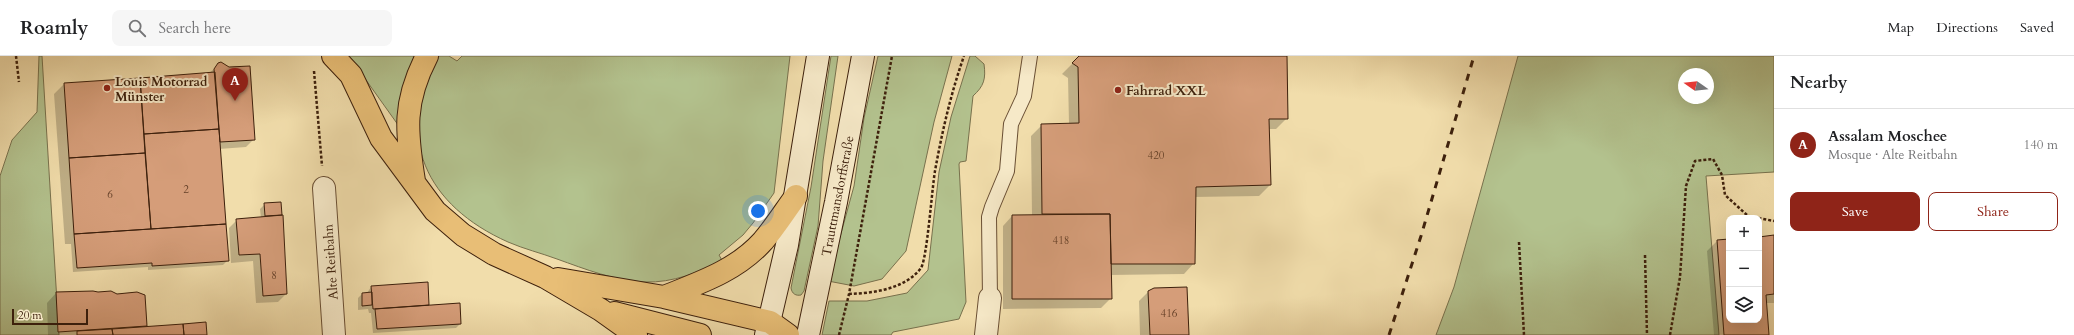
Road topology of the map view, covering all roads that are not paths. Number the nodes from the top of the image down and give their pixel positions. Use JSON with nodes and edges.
{"nodes":[{"id":1,"x":333,"y":56,"type":"edge"},
{"id":2,"x":427,"y":56,"type":"edge"},
{"id":3,"x":818,"y":56,"type":"edge"},
{"id":4,"x":863,"y":56,"type":"edge"},
{"id":5,"x":1030,"y":56,"type":"edge"},
{"id":6,"x":414,"y":186,"type":"junction"},
{"id":7,"x":324,"y":188,"type":"road end"},
{"id":8,"x":796,"y":196,"type":"junction"},
{"id":9,"x":545,"y":277,"type":"junction"},
{"id":10,"x":664,"y":297,"type":"junction"},
{"id":11,"x":990,"y":298,"type":"joint"},
{"id":12,"x":601,"y":310,"type":"junction"},
{"id":13,"x":768,"y":328,"type":"edge"},
{"id":14,"x":334,"y":335,"type":"edge"},
{"id":15,"x":636,"y":335,"type":"edge"},
{"id":16,"x":700,"y":335,"type":"edge"},
{"id":17,"x":788,"y":335,"type":"edge"},
{"id":18,"x":808,"y":335,"type":"edge"},
{"id":19,"x":986,"y":335,"type":"edge"}],
"edges":[{"from":1,"to":6,"type":"main road"},
{"from":2,"to":6,"type":"main road"},
{"from":3,"to":8,"type":"main road"},
{"from":4,"to":18,"type":"main road","name":"Trauttmansdorffstraße"},
{"from":5,"to":11,"type":"lane"},
{"from":6,"to":9,"type":"main road"},
{"from":7,"to":14,"type":"main road","name":"Alte Reitbahn"},
{"from":8,"to":10,"type":"main road"},
{"from":8,"to":13,"type":"main road"},
{"from":9,"to":10,"type":"main road"},
{"from":9,"to":12,"type":"main road"},
{"from":10,"to":13,"type":"main road"},
{"from":11,"to":19,"type":"main road"},
{"from":12,"to":15,"type":"main road"},
{"from":12,"to":16,"type":"main road"},
{"from":13,"to":17,"type":"main road"}]}
